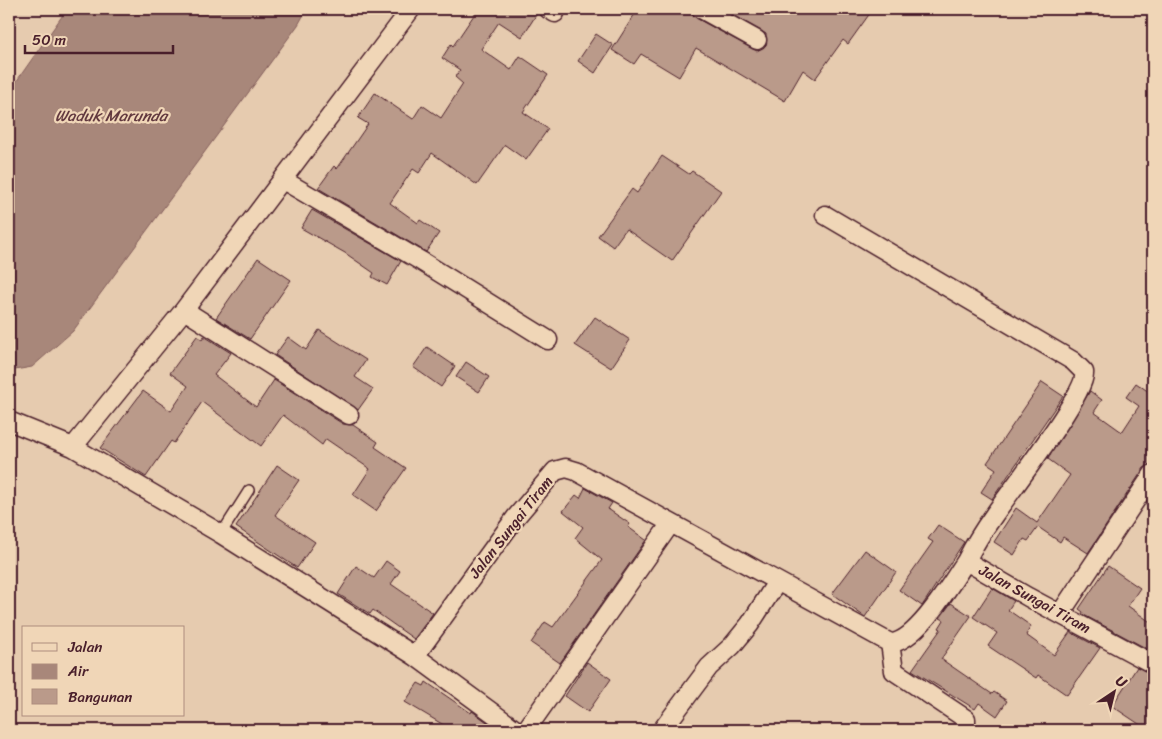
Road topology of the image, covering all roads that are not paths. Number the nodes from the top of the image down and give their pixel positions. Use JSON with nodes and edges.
{"nodes":[{"id":1,"x":411,"y":9,"type":"edge"},
{"id":2,"x":701,"y":9,"type":"edge"},
{"id":3,"x":757,"y":40,"type":"dead end"},
{"id":4,"x":282,"y":180,"type":"junction"},
{"id":5,"x":825,"y":215,"type":"dead end"},
{"id":6,"x":184,"y":310,"type":"junction"},
{"id":7,"x":548,"y":340,"type":"dead end"},
{"id":8,"x":349,"y":415,"type":"dead end"},
{"id":9,"x":9,"y":421,"type":"edge"},
{"id":10,"x":73,"y":448,"type":"junction"},
{"id":11,"x":1153,"y":474,"type":"edge"},
{"id":12,"x":249,"y":490,"type":"dead end"},
{"id":13,"x":671,"y":523,"type":"junction"},
{"id":14,"x":220,"y":534,"type":"junction"},
{"id":15,"x":966,"y":561,"type":"junction"},
{"id":16,"x":777,"y":582,"type":"junction"},
{"id":17,"x":1060,"y":614,"type":"junction"},
{"id":18,"x":890,"y":643,"type":"junction"},
{"id":19,"x":415,"y":656,"type":"junction"},
{"id":20,"x":1153,"y":664,"type":"edge"},
{"id":21,"x":516,"y":730,"type":"edge"},
{"id":22,"x":526,"y":730,"type":"edge"},
{"id":23,"x":662,"y":730,"type":"edge"},
{"id":24,"x":962,"y":730,"type":"edge"}],
"edges":[{"from":1,"to":4,"type":"street"},
{"from":2,"to":3,"type":"street"},
{"from":4,"to":6,"type":"street"},
{"from":4,"to":7,"type":"street"},
{"from":5,"to":15,"type":"street"},
{"from":6,"to":8,"type":"street"},
{"from":6,"to":10,"type":"street"},
{"from":9,"to":10,"type":"street"},
{"from":10,"to":14,"type":"street"},
{"from":11,"to":17,"type":"street"},
{"from":12,"to":14,"type":"lane"},
{"from":13,"to":16,"type":"street","name":"Jalan Sungai Tiram"},
{"from":13,"to":19,"type":"street","name":"Jalan Sungai Tiram"},
{"from":13,"to":22,"type":"street"},
{"from":14,"to":19,"type":"street"},
{"from":15,"to":17,"type":"street","name":"Jalan Sungai Tiram"},
{"from":15,"to":18,"type":"street","name":"Jalan Sungai Tiram"},
{"from":16,"to":18,"type":"street","name":"Jalan Sungai Tiram"},
{"from":16,"to":23,"type":"street"},
{"from":17,"to":20,"type":"street","name":"Jalan Sungai Tiram"},
{"from":18,"to":24,"type":"street"},
{"from":19,"to":21,"type":"street"}]}
